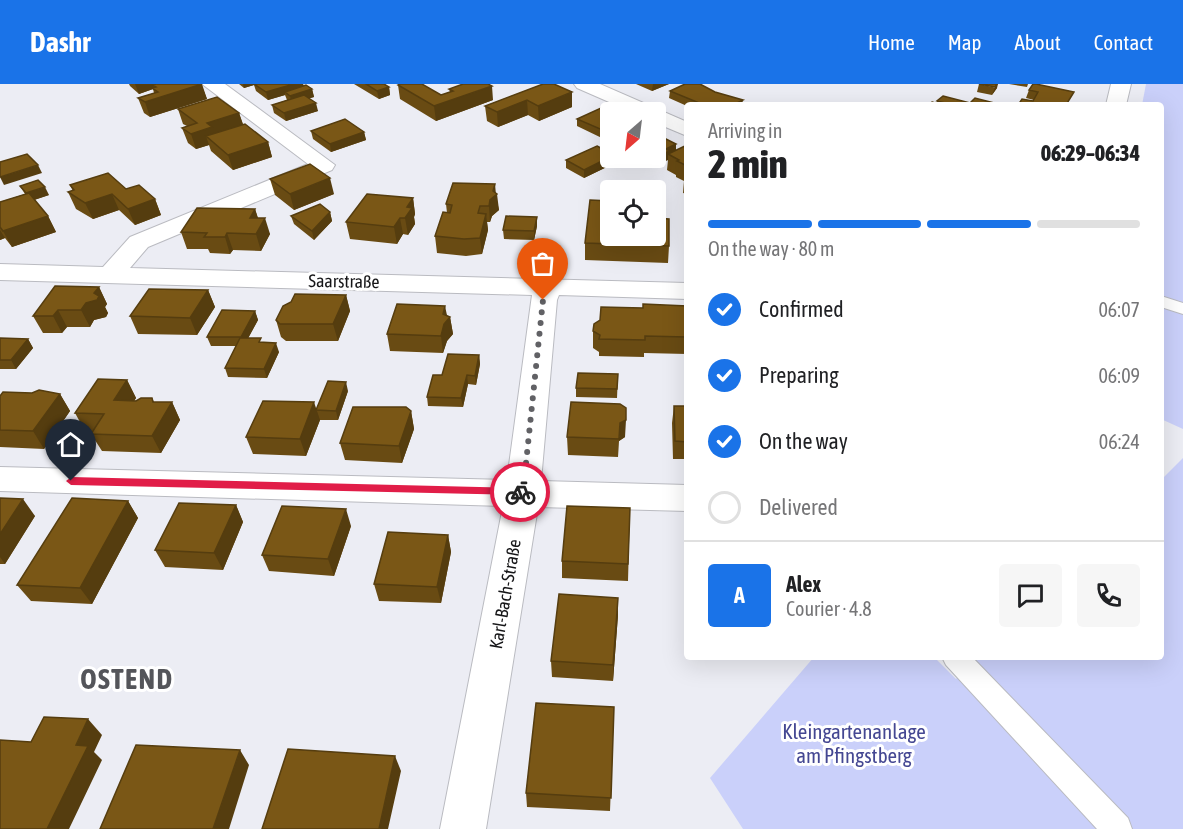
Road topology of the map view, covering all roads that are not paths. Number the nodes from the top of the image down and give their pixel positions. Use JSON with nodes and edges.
{"nodes":[{"id":1,"x":212,"y":84,"type":"edge"},
{"id":2,"x":584,"y":84,"type":"edge"},
{"id":3,"x":1121,"y":84,"type":"edge"},
{"id":4,"x":625,"y":102,"type":"edge"},
{"id":5,"x":1117,"y":102,"type":"edge"},
{"id":6,"x":666,"y":121,"type":"edge"},
{"id":7,"x":684,"y":129,"type":"edge"},
{"id":8,"x":0,"y":272,"type":"edge"},
{"id":9,"x":110,"y":275,"type":"junction"},
{"id":10,"x":549,"y":287,"type":"junction"},
{"id":11,"x":684,"y":291,"type":"edge"},
{"id":12,"x":1164,"y":302,"type":"edge"},
{"id":13,"x":1183,"y":309,"type":"edge"},
{"id":14,"x":0,"y":479,"type":"edge"},
{"id":15,"x":523,"y":492,"type":"junction"},
{"id":16,"x":684,"y":498,"type":"edge"},
{"id":17,"x":958,"y":660,"type":"edge"},
{"id":18,"x":464,"y":829,"type":"edge"},
{"id":19,"x":1117,"y":829,"type":"edge"}],
"edges":[{"from":1,"to":9,"type":"street"},
{"from":2,"to":4,"type":"street"},
{"from":3,"to":5,"type":"street"},
{"from":6,"to":7,"type":"street"},
{"from":8,"to":9,"type":"street","name":"Saarstraße"},
{"from":9,"to":10,"type":"street","name":"Saarstraße"},
{"from":10,"to":11,"type":"street","name":"Saarstraße"},
{"from":10,"to":15,"type":"street","name":"Karl-Bach-Straße"},
{"from":12,"to":13,"type":"lane"},
{"from":14,"to":15,"type":"street"},
{"from":15,"to":16,"type":"street"},
{"from":15,"to":18,"type":"street","name":"Karl-Bach-Straße"},
{"from":17,"to":19,"type":"lane"}]}
